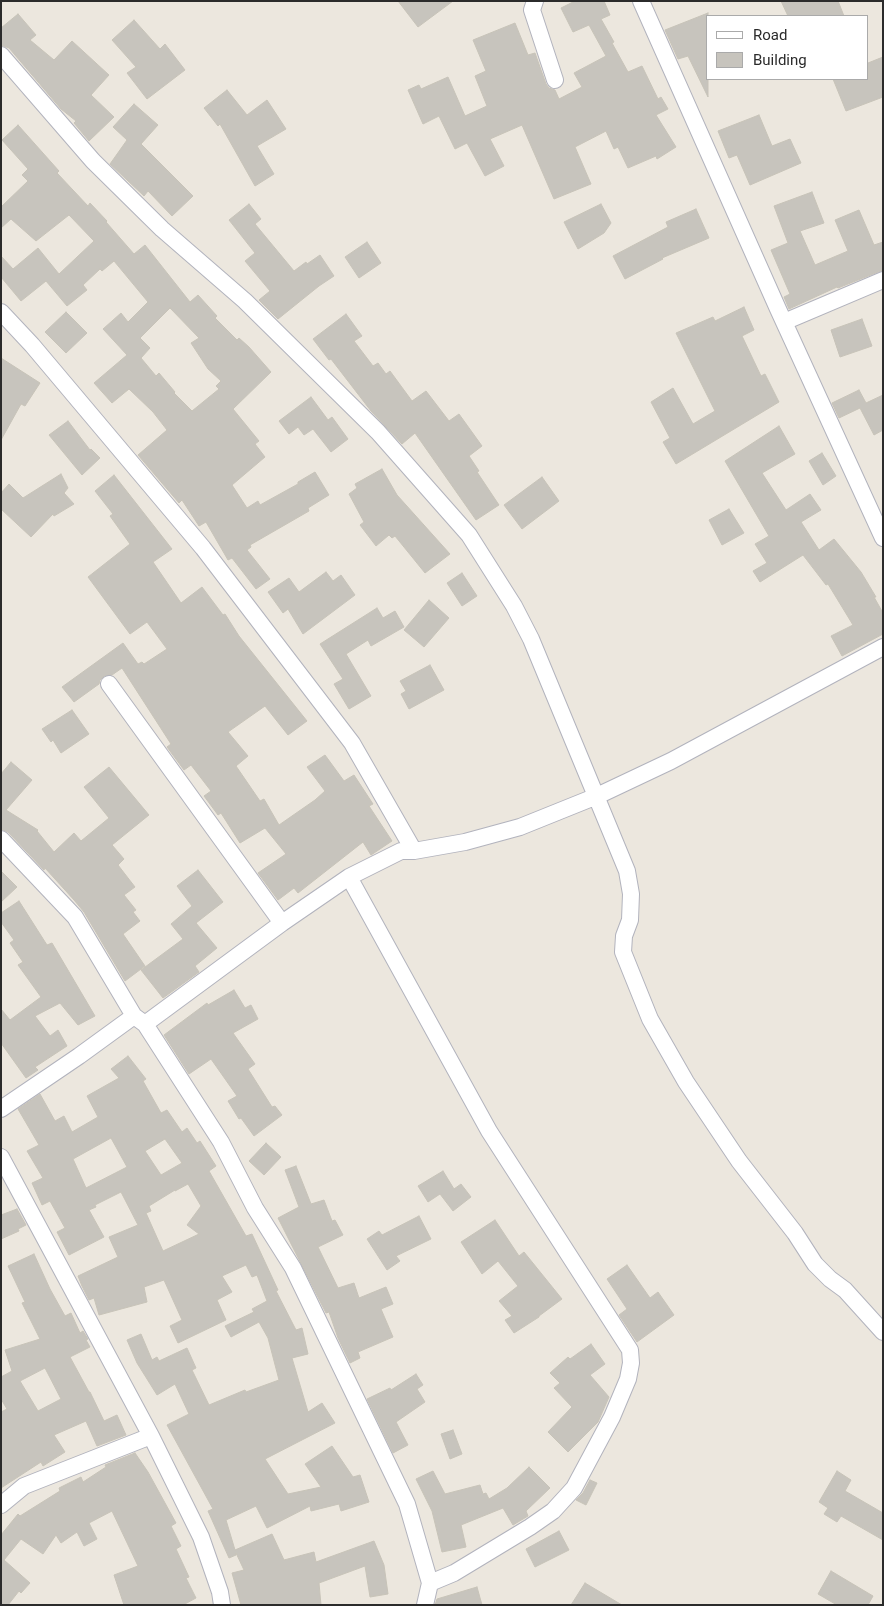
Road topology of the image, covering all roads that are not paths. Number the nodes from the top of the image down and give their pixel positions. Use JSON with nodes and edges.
{"nodes":[{"id":1,"x":536,"y":1,"type":"edge"},
{"id":2,"x":641,"y":1,"type":"edge"},
{"id":3,"x":4,"y":64,"type":"edge"},
{"id":4,"x":555,"y":80,"type":"dead end"},
{"id":5,"x":883,"y":280,"type":"edge"},
{"id":6,"x":1,"y":312,"type":"edge"},
{"id":7,"x":784,"y":322,"type":"junction"},
{"id":8,"x":883,"y":538,"type":"edge"},
{"id":9,"x":883,"y":647,"type":"edge"},
{"id":10,"x":110,"y":684,"type":"dead end"},
{"id":11,"x":597,"y":796,"type":"junction"},
{"id":12,"x":1,"y":839,"type":"edge"},
{"id":13,"x":414,"y":851,"type":"junction"},
{"id":14,"x":349,"y":876,"type":"junction"},
{"id":15,"x":282,"y":923,"type":"junction"},
{"id":16,"x":140,"y":1020,"type":"junction"},
{"id":17,"x":1,"y":1109,"type":"edge"},
{"id":18,"x":1,"y":1156,"type":"edge"},
{"id":19,"x":883,"y":1332,"type":"edge"},
{"id":20,"x":151,"y":1436,"type":"junction"},
{"id":21,"x":1,"y":1505,"type":"edge"},
{"id":22,"x":430,"y":1583,"type":"junction"},
{"id":23,"x":222,"y":1605,"type":"edge"},
{"id":24,"x":425,"y":1605,"type":"edge"}],
"edges":[{"from":1,"to":4,"type":"street"},
{"from":2,"to":7,"type":"street"},
{"from":3,"to":11,"type":"street"},
{"from":5,"to":7,"type":"street"},
{"from":6,"to":13,"type":"street"},
{"from":7,"to":8,"type":"street"},
{"from":9,"to":11,"type":"street"},
{"from":10,"to":15,"type":"street"},
{"from":11,"to":13,"type":"street"},
{"from":11,"to":19,"type":"street"},
{"from":12,"to":16,"type":"street"},
{"from":13,"to":14,"type":"street"},
{"from":14,"to":15,"type":"street"},
{"from":14,"to":22,"type":"street"},
{"from":15,"to":16,"type":"street"},
{"from":16,"to":17,"type":"street"},
{"from":16,"to":22,"type":"street"},
{"from":18,"to":20,"type":"street"},
{"from":20,"to":21,"type":"street"},
{"from":20,"to":23,"type":"street"},
{"from":22,"to":24,"type":"street"}]}
